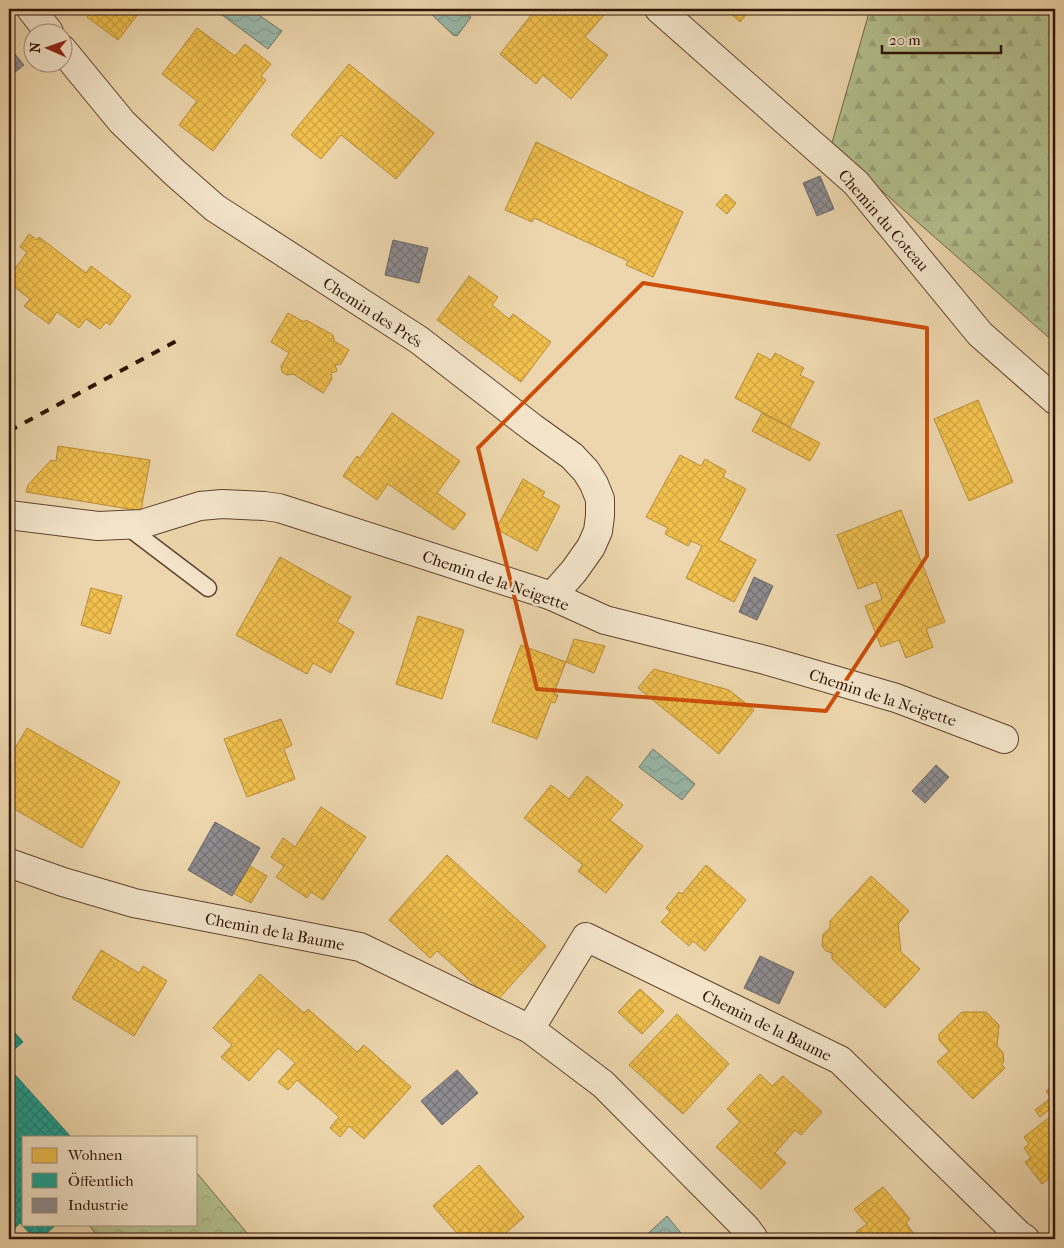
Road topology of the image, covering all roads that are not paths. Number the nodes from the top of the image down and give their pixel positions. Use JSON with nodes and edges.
{"nodes":[{"id":1,"x":31,"y":9,"type":"edge"},
{"id":2,"x":659,"y":9,"type":"edge"},
{"id":3,"x":41,"y":22,"type":"edge"},
{"id":4,"x":72,"y":61,"type":"edge"},
{"id":5,"x":1055,"y":400,"type":"edge"},
{"id":6,"x":9,"y":515,"type":"edge"},
{"id":7,"x":126,"y":525,"type":"junction"},
{"id":8,"x":208,"y":588,"type":"dead end"},
{"id":9,"x":552,"y":596,"type":"junction"},
{"id":10,"x":1004,"y":739,"type":"dead end"},
{"id":11,"x":9,"y":863,"type":"edge"},
{"id":12,"x":530,"y":1029,"type":"junction"},
{"id":13,"x":754,"y":1239,"type":"edge"},
{"id":14,"x":1025,"y":1239,"type":"edge"}],
"edges":[{"from":1,"to":3,"type":"street"},
{"from":2,"to":5,"type":"street","name":"Chemin du Coteau"},
{"from":4,"to":9,"type":"street","name":"Chemin des Prés"},
{"from":6,"to":7,"type":"street","name":"Chemin de la Neigette"},
{"from":7,"to":8,"type":"lane"},
{"from":7,"to":9,"type":"street","name":"Chemin de la Neigette"},
{"from":9,"to":10,"type":"street","name":"Chemin de la Neigette"},
{"from":11,"to":12,"type":"street","name":"Chemin de la Baume"},
{"from":12,"to":13,"type":"street","name":"Chemin de la Baume"},
{"from":12,"to":14,"type":"street","name":"Chemin de la Baume"}]}
